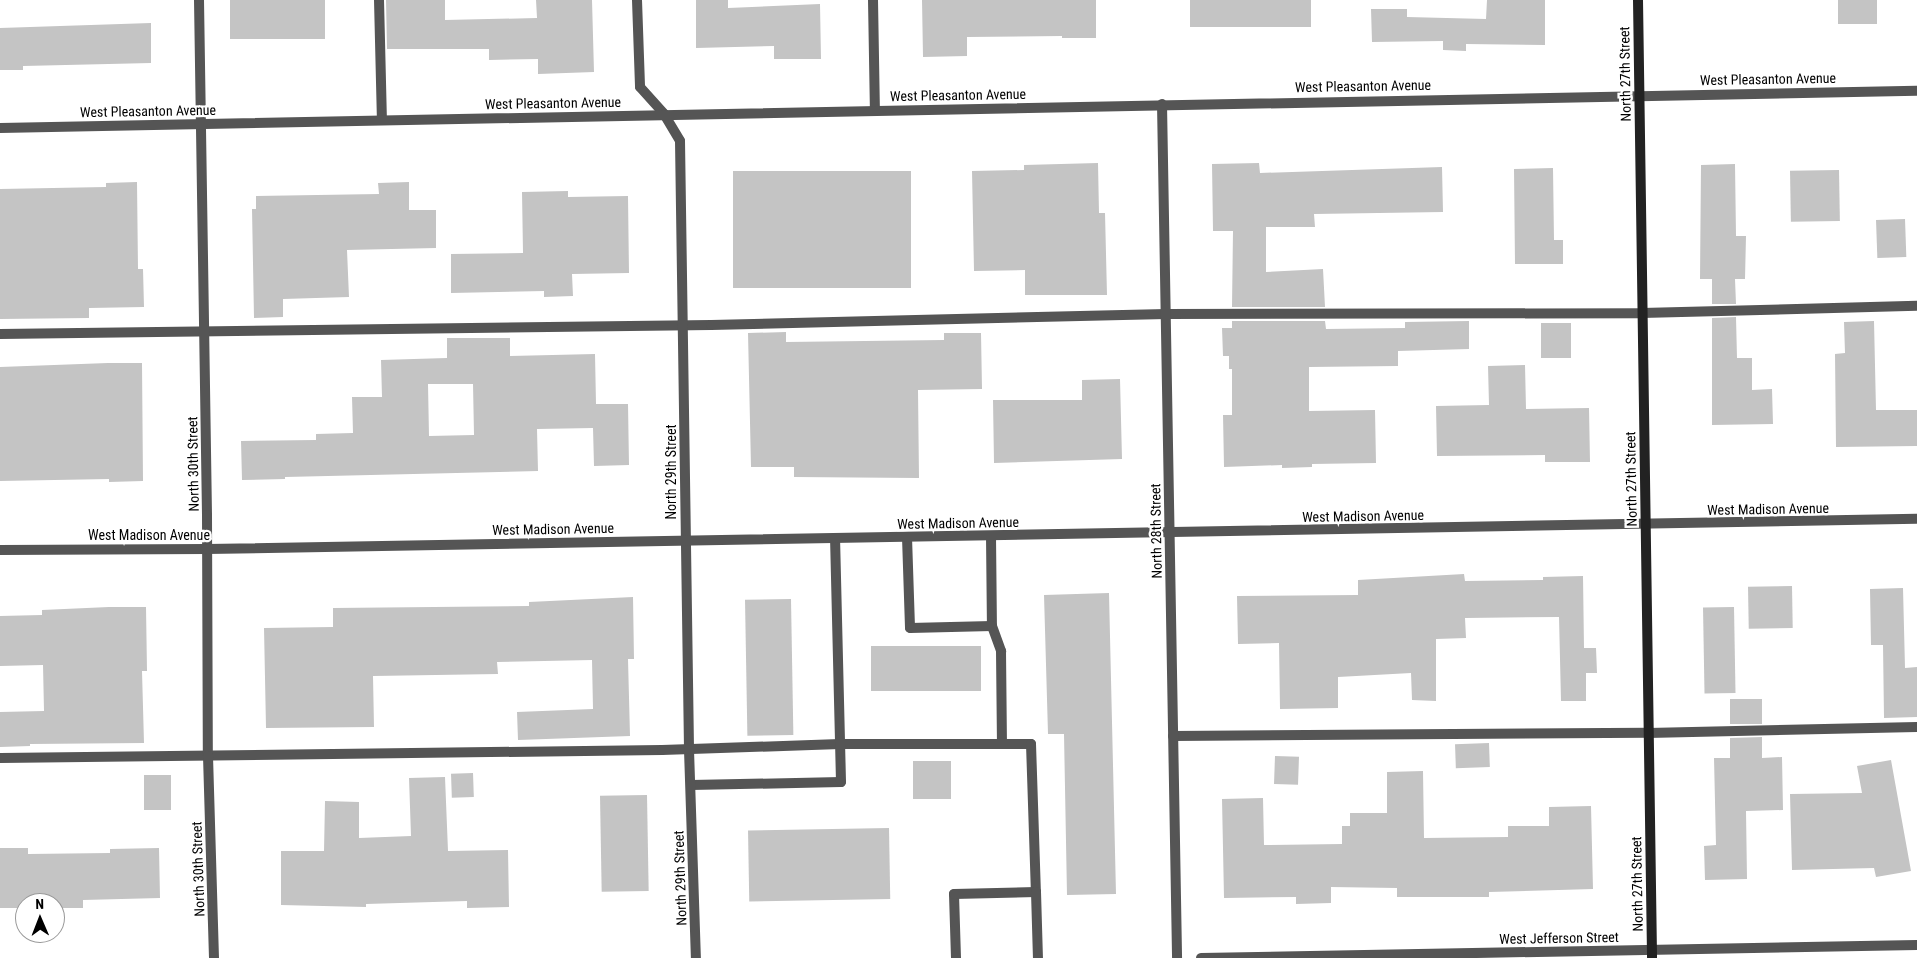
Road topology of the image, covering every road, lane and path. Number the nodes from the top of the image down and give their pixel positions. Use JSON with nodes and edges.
{"nodes":[{"id":1,"x":199,"y":0,"type":"edge"},
{"id":2,"x":379,"y":0,"type":"edge"},
{"id":3,"x":637,"y":0,"type":"edge"},
{"id":4,"x":873,"y":0,"type":"edge"},
{"id":5,"x":1638,"y":0,"type":"edge"},
{"id":6,"x":1917,"y":91,"type":"edge"},
{"id":7,"x":1639,"y":94,"type":"junction"},
{"id":8,"x":1162,"y":104,"type":"junction"},
{"id":9,"x":875,"y":110,"type":"junction"},
{"id":10,"x":664,"y":114,"type":"junction"},
{"id":11,"x":382,"y":120,"type":"junction"},
{"id":12,"x":201,"y":124,"type":"junction"},
{"id":13,"x":0,"y":128,"type":"edge"},
{"id":14,"x":1917,"y":306,"type":"edge"},
{"id":15,"x":1642,"y":313,"type":"junction"},
{"id":16,"x":1166,"y":314,"type":"junction"},
{"id":17,"x":684,"y":325,"type":"junction"},
{"id":18,"x":204,"y":330,"type":"junction"},
{"id":19,"x":0,"y":334,"type":"edge"},
{"id":20,"x":1917,"y":519,"type":"edge"},
{"id":21,"x":1645,"y":525,"type":"junction"},
{"id":22,"x":1169,"y":533,"type":"junction"},
{"id":23,"x":991,"y":536,"type":"junction"},
{"id":24,"x":907,"y":537,"type":"junction"},
{"id":25,"x":835,"y":538,"type":"junction"},
{"id":26,"x":685,"y":540,"type":"junction"},
{"id":27,"x":208,"y":549,"type":"junction"},
{"id":28,"x":0,"y":550,"type":"edge"},
{"id":29,"x":992,"y":626,"type":"junction"},
{"id":30,"x":1917,"y":727,"type":"edge"},
{"id":31,"x":1648,"y":733,"type":"junction"},
{"id":32,"x":1173,"y":736,"type":"junction"},
{"id":33,"x":840,"y":744,"type":"junction"},
{"id":34,"x":1002,"y":744,"type":"junction"},
{"id":35,"x":689,"y":750,"type":"junction"},
{"id":36,"x":208,"y":756,"type":"junction"},
{"id":37,"x":0,"y":758,"type":"edge"},
{"id":38,"x":691,"y":784,"type":"junction"},
{"id":39,"x":1036,"y":892,"type":"junction"},
{"id":40,"x":1917,"y":946,"type":"edge"},
{"id":41,"x":1652,"y":954,"type":"edge"},
{"id":42,"x":214,"y":958,"type":"edge"},
{"id":43,"x":696,"y":958,"type":"edge"},
{"id":44,"x":956,"y":958,"type":"edge"},
{"id":45,"x":1038,"y":958,"type":"edge"},
{"id":46,"x":1176,"y":958,"type":"edge"},
{"id":47,"x":1202,"y":958,"type":"edge"}],
"edges":[{"from":1,"to":12,"type":"street","name":"North 30th Street"},
{"from":2,"to":11,"type":"street"},
{"from":3,"to":10,"type":"street","name":"North 29th Street"},
{"from":4,"to":9,"type":"street"},
{"from":5,"to":7,"type":"street","name":"North 27th Street"},
{"from":6,"to":7,"type":"street","name":"West Pleasanton Avenue"},
{"from":7,"to":8,"type":"street","name":"West Pleasanton Avenue"},
{"from":7,"to":15,"type":"street","name":"North 27th Street"},
{"from":8,"to":9,"type":"street","name":"West Pleasanton Avenue"},
{"from":8,"to":16,"type":"street","name":"North 28th Street"},
{"from":9,"to":10,"type":"street","name":"West Pleasanton Avenue"},
{"from":10,"to":11,"type":"street","name":"West Pleasanton Avenue"},
{"from":10,"to":17,"type":"street","name":"North 29th Street"},
{"from":11,"to":12,"type":"street","name":"West Pleasanton Avenue"},
{"from":12,"to":13,"type":"street","name":"West Pleasanton Avenue"},
{"from":12,"to":18,"type":"street","name":"North 30th Street"},
{"from":14,"to":15,"type":"street"},
{"from":15,"to":16,"type":"street"},
{"from":15,"to":21,"type":"street","name":"North 27th Street"},
{"from":16,"to":17,"type":"street"},
{"from":16,"to":22,"type":"street","name":"North 28th Street"},
{"from":17,"to":18,"type":"street"},
{"from":17,"to":26,"type":"street","name":"North 29th Street"},
{"from":18,"to":19,"type":"street"},
{"from":18,"to":27,"type":"street","name":"North 30th Street"},
{"from":20,"to":21,"type":"street","name":"West Madison Avenue"},
{"from":21,"to":22,"type":"street","name":"West Madison Avenue"},
{"from":21,"to":31,"type":"street","name":"North 27th Street"},
{"from":22,"to":23,"type":"street","name":"West Madison Avenue"},
{"from":22,"to":32,"type":"street","name":"North 28th Street"},
{"from":23,"to":24,"type":"street","name":"West Madison Avenue"},
{"from":23,"to":29,"type":"street"},
{"from":24,"to":25,"type":"street","name":"West Madison Avenue"},
{"from":24,"to":29,"type":"street"},
{"from":25,"to":26,"type":"street","name":"West Madison Avenue"},
{"from":25,"to":33,"type":"street"},
{"from":26,"to":27,"type":"street","name":"West Madison Avenue"},
{"from":26,"to":35,"type":"street","name":"North 29th Street"},
{"from":27,"to":28,"type":"street","name":"West Madison Avenue"},
{"from":27,"to":36,"type":"street","name":"North 30th Street"},
{"from":29,"to":34,"type":"street"},
{"from":30,"to":31,"type":"street"},
{"from":31,"to":32,"type":"street"},
{"from":31,"to":41,"type":"street","name":"North 27th Street"},
{"from":32,"to":46,"type":"street","name":"North 28th Street"},
{"from":33,"to":34,"type":"street"},
{"from":33,"to":35,"type":"street"},
{"from":33,"to":38,"type":"street"},
{"from":34,"to":39,"type":"street"},
{"from":35,"to":36,"type":"street"},
{"from":35,"to":38,"type":"street","name":"North 29th Street"},
{"from":36,"to":37,"type":"street"},
{"from":36,"to":42,"type":"street","name":"North 30th Street"},
{"from":38,"to":43,"type":"street","name":"North 29th Street"},
{"from":39,"to":44,"type":"street"},
{"from":39,"to":45,"type":"street"},
{"from":40,"to":41,"type":"street","name":"West Jefferson Street"},
{"from":41,"to":47,"type":"street","name":"West Jefferson Street"}]}
